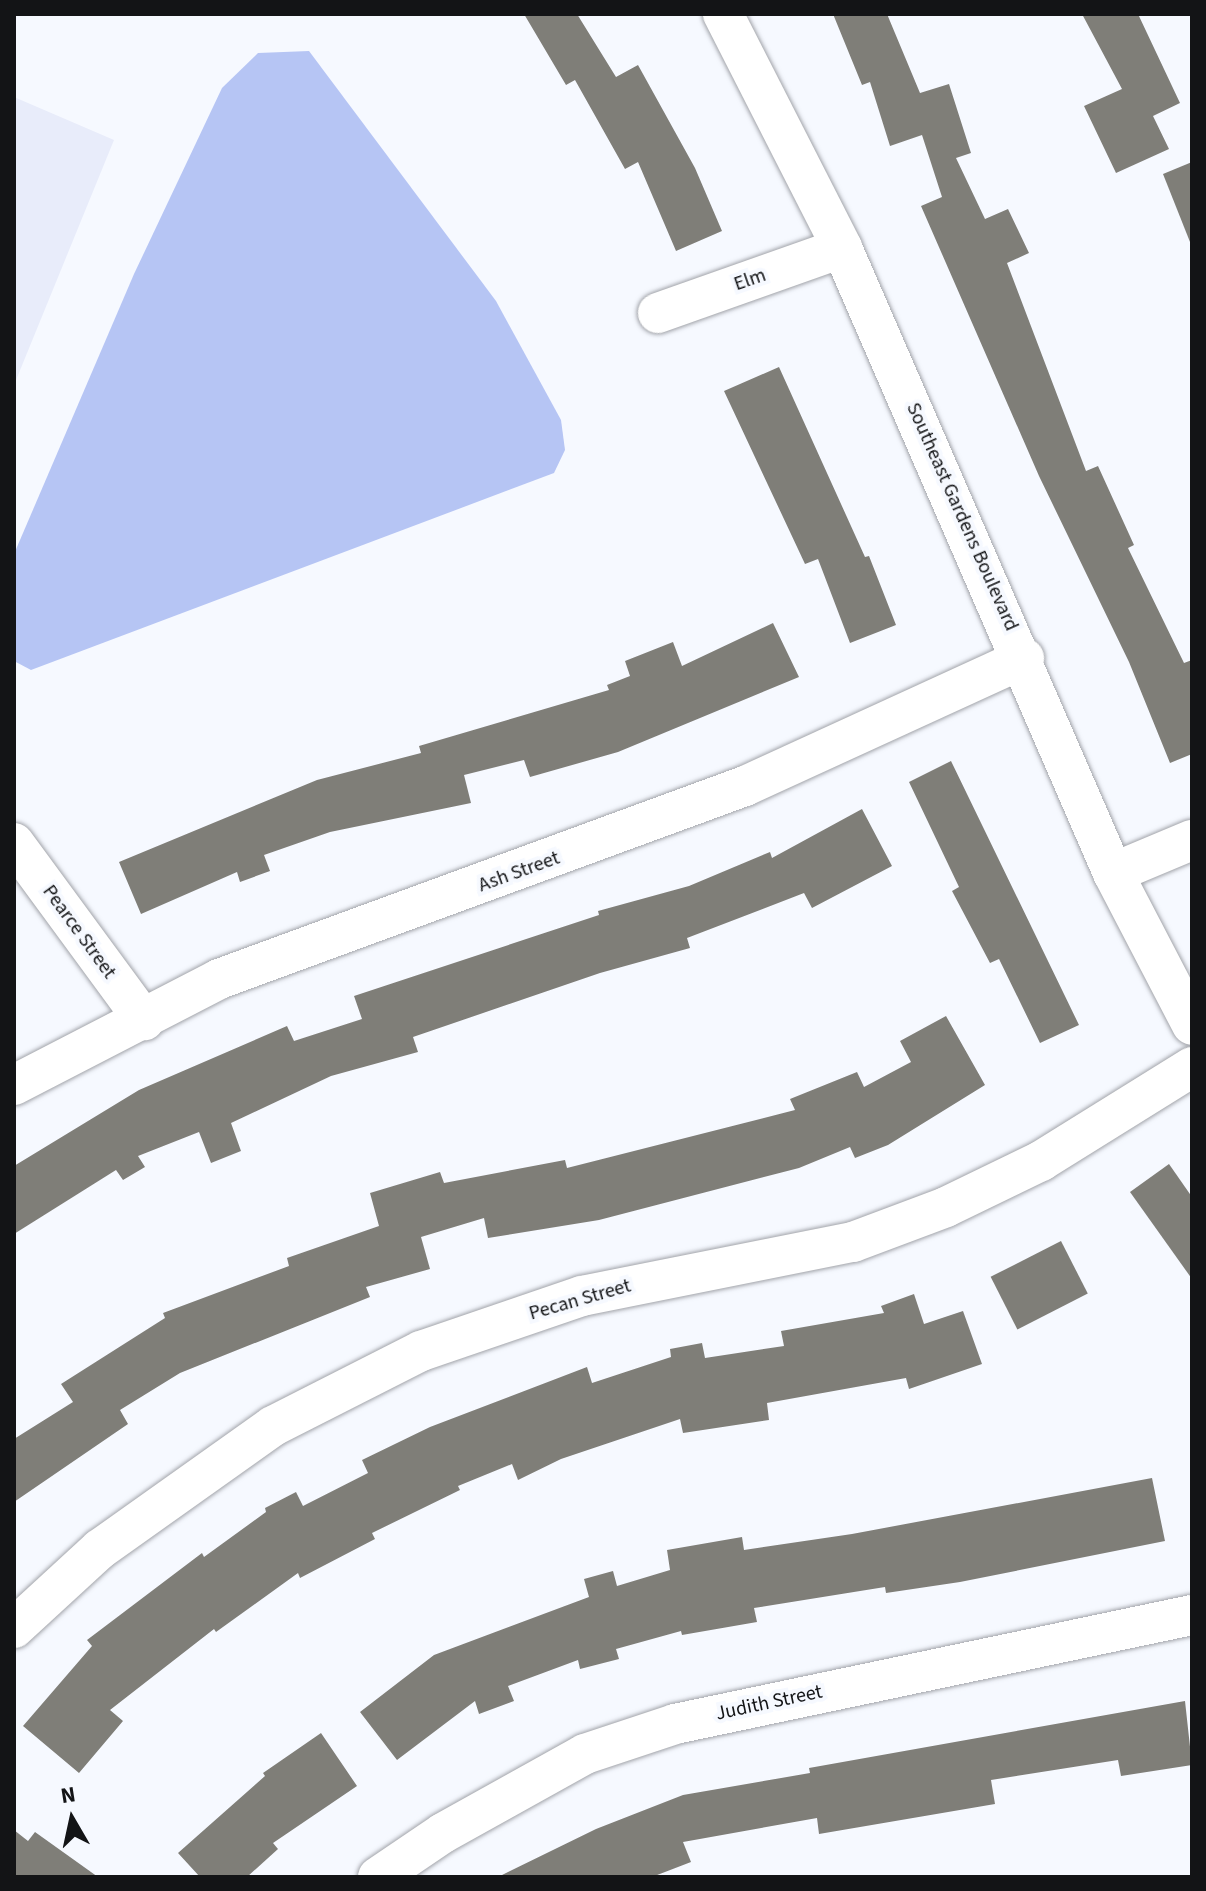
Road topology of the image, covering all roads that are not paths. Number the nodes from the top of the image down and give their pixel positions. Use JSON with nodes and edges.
{"nodes":[{"id":1,"x":723,"y":14,"type":"edge"},
{"id":2,"x":842,"y":248,"type":"junction"},
{"id":3,"x":658,"y":313,"type":"dead end"},
{"id":4,"x":1024,"y":658,"type":"junction"},
{"id":5,"x":1192,"y":840,"type":"edge"},
{"id":6,"x":14,"y":843,"type":"edge"},
{"id":7,"x":1113,"y":873,"type":"junction"},
{"id":8,"x":144,"y":1020,"type":"junction"},
{"id":9,"x":1192,"y":1025,"type":"edge"},
{"id":10,"x":1192,"y":1067,"type":"edge"},
{"id":11,"x":14,"y":1085,"type":"edge"},
{"id":12,"x":1192,"y":1615,"type":"edge"},
{"id":13,"x":14,"y":1628,"type":"edge"},
{"id":14,"x":378,"y":1877,"type":"edge"}],
"edges":[{"from":1,"to":2,"type":"street","name":"Southeast Gardens Boulevard"},
{"from":2,"to":3,"type":"street","name":"Elm"},
{"from":2,"to":4,"type":"street","name":"Southeast Gardens Boulevard"},
{"from":4,"to":7,"type":"street","name":"Southeast Gardens Boulevard"},
{"from":4,"to":8,"type":"street","name":"Ash Street"},
{"from":5,"to":7,"type":"street"},
{"from":6,"to":8,"type":"street","name":"Pearce Street"},
{"from":7,"to":9,"type":"street","name":"Southeast Gardens Boulevard"},
{"from":8,"to":11,"type":"street","name":"Ash Street"},
{"from":10,"to":13,"type":"street","name":"Pecan Street"},
{"from":12,"to":14,"type":"street","name":"Judith Street"}]}
